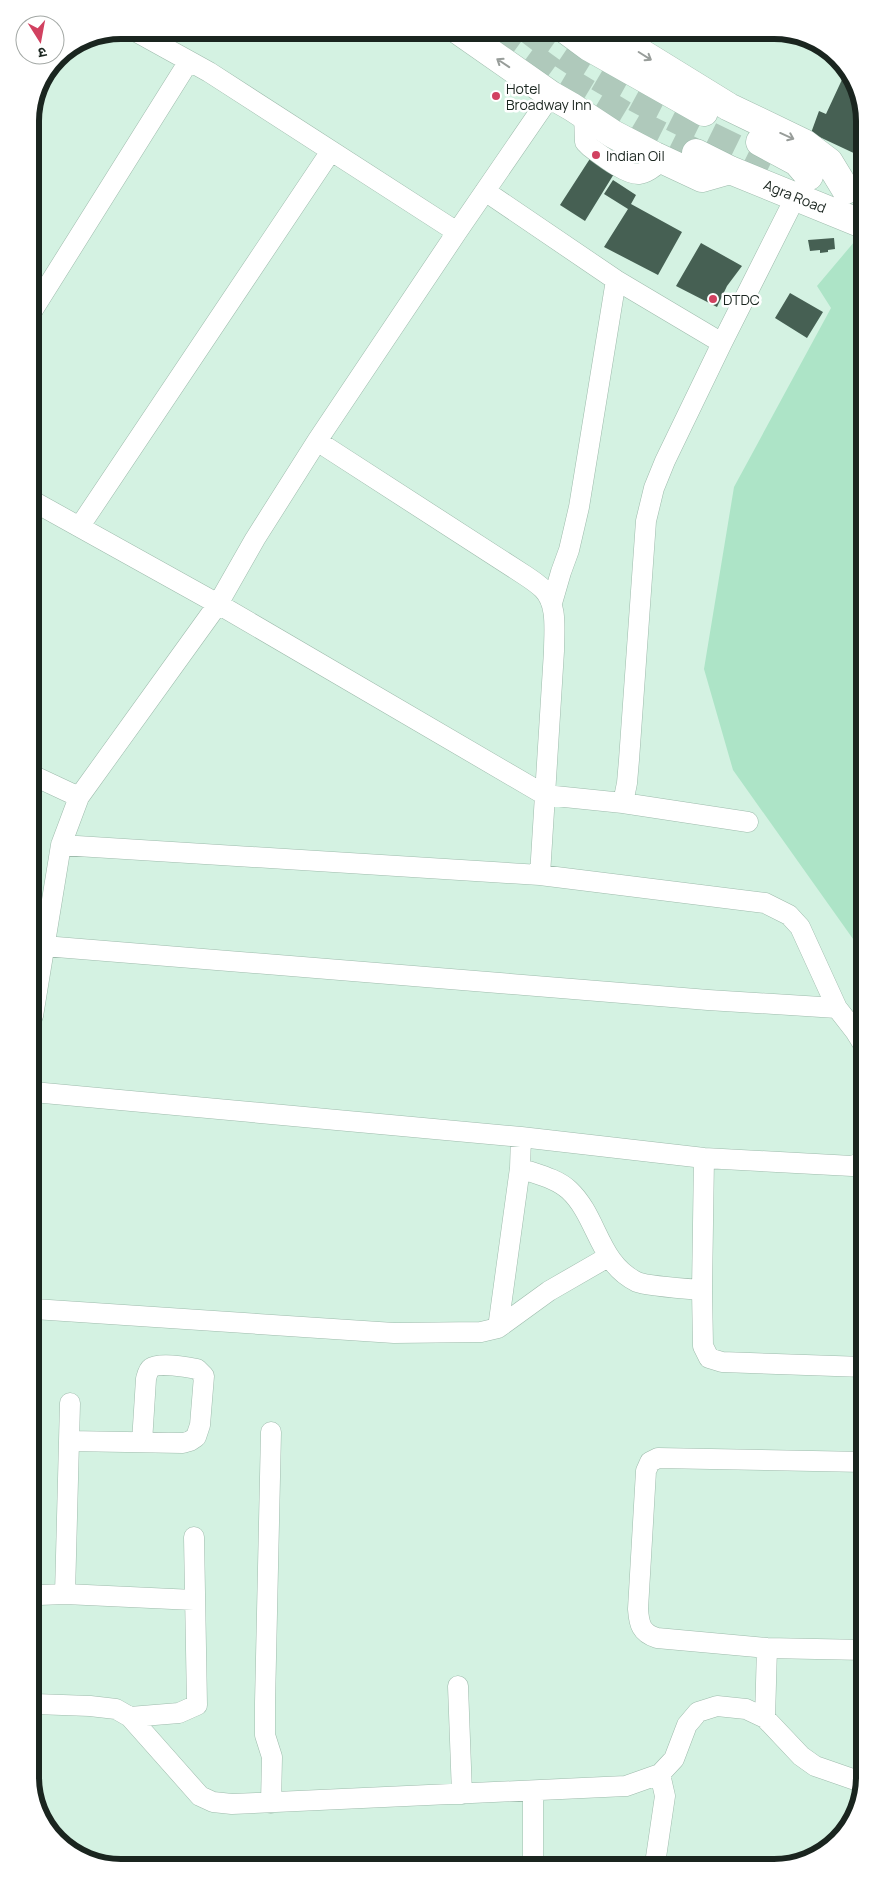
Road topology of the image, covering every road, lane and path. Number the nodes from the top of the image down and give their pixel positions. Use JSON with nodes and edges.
{"nodes":[{"id":1,"x":150,"y":39,"type":"edge"},
{"id":2,"x":471,"y":39,"type":"edge"},
{"id":3,"x":579,"y":39,"type":"edge"},
{"id":4,"x":623,"y":39,"type":"edge"},
{"id":5,"x":188,"y":60,"type":"junction"},
{"id":6,"x":551,"y":95,"type":"junction"},
{"id":7,"x":331,"y":151,"type":"junction"},
{"id":8,"x":696,"y":153,"type":"tunnel mouth"},
{"id":9,"x":770,"y":165,"type":"tunnel mouth"},
{"id":10,"x":730,"y":170,"type":"junction"},
{"id":11,"x":803,"y":186,"type":"junction"},
{"id":12,"x":485,"y":191,"type":"junction"},
{"id":13,"x":853,"y":192,"type":"edge"},
{"id":14,"x":856,"y":220,"type":"edge"},
{"id":15,"x":456,"y":232,"type":"junction"},
{"id":16,"x":616,"y":280,"type":"junction"},
{"id":17,"x":39,"y":300,"type":"edge"},
{"id":18,"x":722,"y":343,"type":"junction"},
{"id":19,"x":317,"y":441,"type":"junction"},
{"id":20,"x":39,"y":504,"type":"edge"},
{"id":21,"x":80,"y":526,"type":"junction"},
{"id":22,"x":552,"y":603,"type":"junction"},
{"id":23,"x":218,"y":604,"type":"junction"},
{"id":24,"x":39,"y":778,"type":"edge"},
{"id":25,"x":545,"y":795,"type":"junction"},
{"id":26,"x":79,"y":797,"type":"junction"},
{"id":27,"x":623,"y":803,"type":"junction"},
{"id":28,"x":748,"y":822,"type":"dead end"},
{"id":29,"x":61,"y":845,"type":"junction"},
{"id":30,"x":540,"y":875,"type":"junction"},
{"id":31,"x":44,"y":946,"type":"junction"},
{"id":32,"x":39,"y":978,"type":"edge"},
{"id":33,"x":836,"y":1008,"type":"junction"},
{"id":34,"x":856,"y":1035,"type":"edge"},
{"id":35,"x":39,"y":1093,"type":"edge"},
{"id":36,"x":521,"y":1137,"type":"junction"},
{"id":37,"x":704,"y":1158,"type":"junction"},
{"id":38,"x":856,"y":1165,"type":"edge"},
{"id":39,"x":520,"y":1168,"type":"junction"},
{"id":40,"x":608,"y":1257,"type":"junction"},
{"id":41,"x":702,"y":1290,"type":"junction"},
{"id":42,"x":39,"y":1309,"type":"edge"},
{"id":43,"x":498,"y":1328,"type":"junction"},
{"id":44,"x":856,"y":1367,"type":"edge"},
{"id":45,"x":70,"y":1403,"type":"dead end"},
{"id":46,"x":271,"y":1432,"type":"dead end"},
{"id":47,"x":69,"y":1441,"type":"junction"},
{"id":48,"x":142,"y":1442,"type":"dead end"},
{"id":49,"x":856,"y":1462,"type":"edge"},
{"id":50,"x":194,"y":1537,"type":"dead end"},
{"id":51,"x":65,"y":1594,"type":"junction"},
{"id":52,"x":39,"y":1595,"type":"edge"},
{"id":53,"x":194,"y":1600,"type":"junction"},
{"id":54,"x":767,"y":1648,"type":"junction"},
{"id":55,"x":856,"y":1650,"type":"edge"},
{"id":56,"x":458,"y":1686,"type":"dead end"},
{"id":57,"x":39,"y":1704,"type":"edge"},
{"id":58,"x":130,"y":1718,"type":"junction"},
{"id":59,"x":765,"y":1718,"type":"junction"},
{"id":60,"x":660,"y":1774,"type":"junction"},
{"id":61,"x":856,"y":1781,"type":"edge"},
{"id":62,"x":533,"y":1791,"type":"junction"},
{"id":63,"x":462,"y":1794,"type":"junction"},
{"id":64,"x":271,"y":1803,"type":"junction"},
{"id":65,"x":533,"y":1859,"type":"edge"},
{"id":66,"x":656,"y":1859,"type":"edge"}],
"edges":[{"from":1,"to":5,"type":"street"},
{"from":6,"to":2,"type":"highway","one_way":true},
{"from":3,"to":11,"type":"highway"},
{"from":4,"to":13,"type":"highway","one_way":true},
{"from":5,"to":7,"type":"street"},
{"from":5,"to":17,"type":"street"},
{"from":6,"to":10,"type":"highway"},
{"from":6,"to":12,"type":"street"},
{"from":7,"to":15,"type":"street"},
{"from":7,"to":21,"type":"street"},
{"from":8,"to":10,"type":"highway","name":"Agra Road"},
{"from":9,"to":11,"type":"highway"},
{"from":10,"to":11,"type":"highway","name":"Agra Road"},
{"from":11,"to":13,"type":"highway"},
{"from":11,"to":14,"type":"highway","name":"Agra Road"},
{"from":11,"to":18,"type":"street"},
{"from":12,"to":15,"type":"street"},
{"from":12,"to":16,"type":"street"},
{"from":15,"to":19,"type":"street"},
{"from":16,"to":18,"type":"street"},
{"from":16,"to":22,"type":"street"},
{"from":18,"to":27,"type":"street"},
{"from":19,"to":22,"type":"street"},
{"from":19,"to":23,"type":"street"},
{"from":20,"to":21,"type":"street"},
{"from":21,"to":23,"type":"street"},
{"from":22,"to":25,"type":"street"},
{"from":23,"to":25,"type":"street"},
{"from":23,"to":26,"type":"street"},
{"from":24,"to":26,"type":"street"},
{"from":25,"to":27,"type":"street"},
{"from":25,"to":30,"type":"street"},
{"from":26,"to":29,"type":"street"},
{"from":27,"to":28,"type":"street"},
{"from":29,"to":30,"type":"street"},
{"from":29,"to":31,"type":"street"},
{"from":30,"to":33,"type":"street"},
{"from":31,"to":32,"type":"street"},
{"from":31,"to":33,"type":"street"},
{"from":33,"to":34,"type":"street"},
{"from":35,"to":36,"type":"street"},
{"from":36,"to":37,"type":"street"},
{"from":36,"to":39,"type":"street"},
{"from":37,"to":38,"type":"street"},
{"from":37,"to":41,"type":"street"},
{"from":39,"to":40,"type":"street"},
{"from":39,"to":43,"type":"street"},
{"from":40,"to":41,"type":"street"},
{"from":40,"to":43,"type":"street"},
{"from":41,"to":44,"type":"street"},
{"from":42,"to":43,"type":"street"},
{"from":45,"to":47,"type":"street"},
{"from":46,"to":64,"type":"street"},
{"from":47,"to":48,"type":"street"},
{"from":47,"to":51,"type":"street"},
{"from":49,"to":54,"type":"street"},
{"from":50,"to":53,"type":"street"},
{"from":51,"to":52,"type":"street"},
{"from":51,"to":53,"type":"street"},
{"from":53,"to":58,"type":"street"},
{"from":54,"to":55,"type":"street"},
{"from":54,"to":59,"type":"street"},
{"from":56,"to":63,"type":"street"},
{"from":57,"to":58,"type":"street"},
{"from":58,"to":64,"type":"street"},
{"from":59,"to":60,"type":"street"},
{"from":59,"to":61,"type":"street"},
{"from":60,"to":62,"type":"street"},
{"from":60,"to":66,"type":"street"},
{"from":62,"to":63,"type":"street"},
{"from":62,"to":65,"type":"street"},
{"from":63,"to":64,"type":"street"}]}
